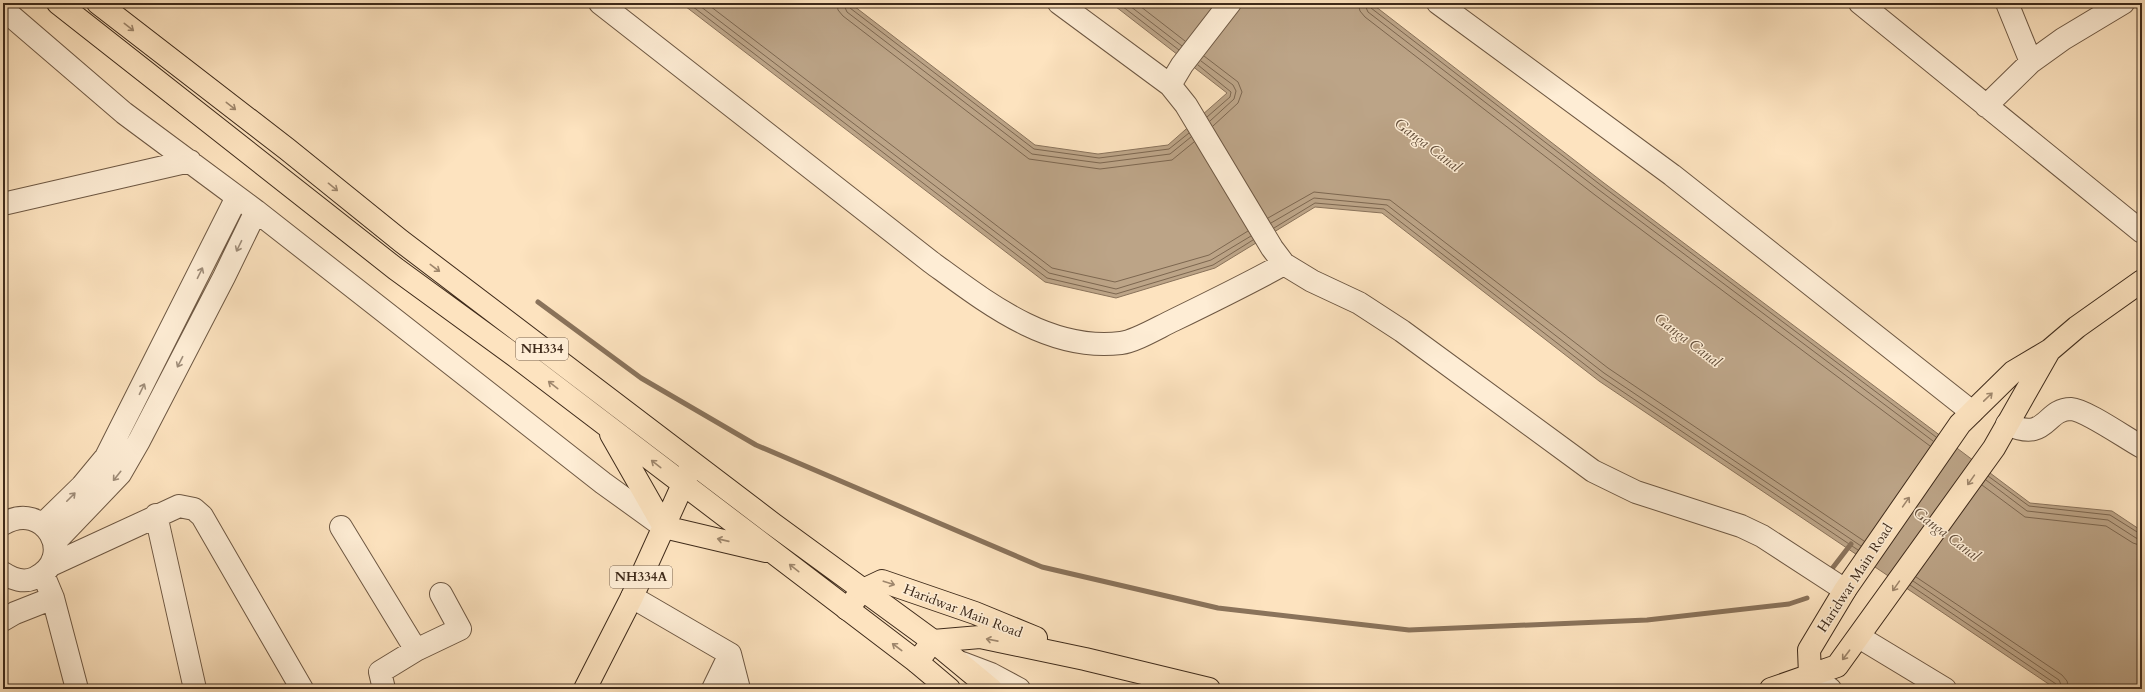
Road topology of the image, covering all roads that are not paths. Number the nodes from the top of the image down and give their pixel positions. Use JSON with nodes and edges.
{"nodes":[{"id":1,"x":58,"y":3,"type":"edge"},
{"id":2,"x":98,"y":3,"type":"edge"},
{"id":3,"x":600,"y":3,"type":"edge"},
{"id":4,"x":1059,"y":3,"type":"edge"},
{"id":5,"x":1230,"y":3,"type":"edge"},
{"id":6,"x":1438,"y":3,"type":"edge"},
{"id":7,"x":1860,"y":3,"type":"edge"},
{"id":8,"x":2007,"y":3,"type":"edge"},
{"id":9,"x":2124,"y":3,"type":"edge"},
{"id":10,"x":3,"y":9,"type":"edge"},
{"id":11,"x":2031,"y":62,"type":"junction"},
{"id":12,"x":1170,"y":85,"type":"junction"},
{"id":13,"x":1986,"y":106,"type":"junction"},
{"id":14,"x":190,"y":161,"type":"junction"},
{"id":15,"x":237,"y":197,"type":"junction"},
{"id":16,"x":3,"y":204,"type":"edge"},
{"id":17,"x":256,"y":211,"type":"junction"},
{"id":18,"x":2142,"y":232,"type":"edge"},
{"id":19,"x":1278,"y":256,"type":"junction"},
{"id":20,"x":2142,"y":281,"type":"edge"},
{"id":21,"x":2050,"y":350,"type":"junction"},
{"id":22,"x":1966,"y":418,"type":"junction"},
{"id":23,"x":2007,"y":424,"type":"junction"},
{"id":24,"x":606,"y":426,"type":"junction"},
{"id":25,"x":2142,"y":447,"type":"edge"},
{"id":26,"x":692,"y":463,"type":"junction"},
{"id":27,"x":682,"y":484,"type":"junction"},
{"id":28,"x":156,"y":515,"type":"junction"},
{"id":29,"x":3,"y":524,"type":"edge"},
{"id":30,"x":43,"y":524,"type":"junction"},
{"id":31,"x":341,"y":527,"type":"dead end"},
{"id":32,"x":664,"y":527,"type":"junction"},
{"id":33,"x":54,"y":543,"type":"junction"},
{"id":34,"x":774,"y":553,"type":"junction"},
{"id":35,"x":47,"y":569,"type":"junction"},
{"id":36,"x":3,"y":573,"type":"edge"},
{"id":37,"x":1848,"y":584,"type":"junction"},
{"id":38,"x":863,"y":590,"type":"junction"},
{"id":39,"x":441,"y":594,"type":"dead end"},
{"id":40,"x":53,"y":598,"type":"junction"},
{"id":41,"x":632,"y":598,"type":"junction"},
{"id":42,"x":847,"y":609,"type":"junction"},
{"id":43,"x":3,"y":620,"type":"edge"},
{"id":44,"x":1859,"y":637,"type":"junction"},
{"id":45,"x":933,"y":641,"type":"junction"},
{"id":46,"x":416,"y":650,"type":"junction"},
{"id":47,"x":730,"y":654,"type":"junction"},
{"id":48,"x":1085,"y":659,"type":"junction"},
{"id":49,"x":957,"y":661,"type":"junction"},
{"id":50,"x":916,"y":662,"type":"junction"},
{"id":51,"x":1784,"y":686,"type":"edge"},
{"id":52,"x":77,"y":689,"type":"edge"},
{"id":53,"x":195,"y":689,"type":"edge"},
{"id":54,"x":302,"y":689,"type":"edge"},
{"id":55,"x":384,"y":689,"type":"edge"},
{"id":56,"x":585,"y":689,"type":"edge"},
{"id":57,"x":713,"y":689,"type":"edge"},
{"id":58,"x":739,"y":689,"type":"edge"},
{"id":59,"x":949,"y":689,"type":"edge"},
{"id":60,"x":991,"y":689,"type":"edge"},
{"id":61,"x":1019,"y":689,"type":"edge"},
{"id":62,"x":1209,"y":689,"type":"edge"},
{"id":63,"x":1830,"y":689,"type":"edge"},
{"id":64,"x":1946,"y":689,"type":"edge"}],
"edges":[{"from":24,"to":1,"type":"main road","number":"NH334","one_way":true},
{"from":2,"to":26,"type":"main road","number":"NH334","one_way":true},
{"from":3,"to":19,"type":"street"},
{"from":4,"to":12,"type":"street"},
{"from":5,"to":12,"type":"street"},
{"from":6,"to":22,"type":"street"},
{"from":7,"to":13,"type":"street"},
{"from":8,"to":11,"type":"street"},
{"from":9,"to":11,"type":"street"},
{"from":10,"to":14,"type":"street"},
{"from":11,"to":13,"type":"street"},
{"from":12,"to":19,"type":"street"},
{"from":13,"to":18,"type":"street"},
{"from":14,"to":15,"type":"street"},
{"from":14,"to":16,"type":"street"},
{"from":15,"to":17,"type":"street"},
{"from":30,"to":15,"type":"street","one_way":true},
{"from":17,"to":32,"type":"street"},
{"from":17,"to":33,"type":"street","one_way":true},
{"from":19,"to":37,"type":"street"},
{"from":20,"to":21,"type":"main road","name":"Haridwar Main Road"},
{"from":22,"to":21,"type":"main road","name":"Haridwar Main Road","one_way":true},
{"from":21,"to":23,"type":"main road","name":"Haridwar Main Road"},
{"from":37,"to":22,"type":"main road","name":"Haridwar Main Road","one_way":true},
{"from":23,"to":25,"type":"street"},
{"from":23,"to":44,"type":"main road","name":"Haridwar Main Road","one_way":true},
{"from":27,"to":24,"type":"main road","number":"NH334","one_way":true},
{"from":24,"to":32,"type":"main road"},
{"from":26,"to":27,"type":"main road","number":"NH334A"},
{"from":26,"to":38,"type":"main road","number":"NH334"},
{"from":27,"to":32,"type":"main road","number":"NH334A"},
{"from":27,"to":34,"type":"main road","number":"NH334"},
{"from":28,"to":35,"type":"street"},
{"from":28,"to":53,"type":"street"},
{"from":28,"to":54,"type":"street"},
{"from":29,"to":30,"type":"street"},
{"from":30,"to":33,"type":"street"},
{"from":31,"to":46,"type":"street"},
{"from":34,"to":32,"type":"main road","one_way":true},
{"from":32,"to":41,"type":"main road","number":"NH334A"},
{"from":33,"to":35,"type":"street"},
{"from":42,"to":34,"type":"main road","number":"NH334","one_way":true},
{"from":35,"to":36,"type":"street"},
{"from":35,"to":40,"type":"street"},
{"from":37,"to":51,"type":"main road","name":"Haridwar Main Road"},
{"from":38,"to":42,"type":"main road","name":"Haridwar Main Road"},
{"from":38,"to":45,"type":"main road","number":"NH334"},
{"from":38,"to":48,"type":"main road","name":"Haridwar Main Road","one_way":true},
{"from":39,"to":46,"type":"street"},
{"from":40,"to":43,"type":"street"},
{"from":40,"to":52,"type":"street"},
{"from":41,"to":47,"type":"street"},
{"from":41,"to":56,"type":"main road","number":"NH334A"},
{"from":50,"to":42,"type":"main road","number":"NH334","one_way":true},
{"from":44,"to":51,"type":"main road","name":"Haridwar Main Road","one_way":true},
{"from":44,"to":64,"type":"street"},
{"from":48,"to":45,"type":"main road","name":"Haridwar Main Road","one_way":true},
{"from":45,"to":49,"type":"main road","number":"NH334"},
{"from":45,"to":50,"type":"main road"},
{"from":46,"to":55,"type":"street"},
{"from":47,"to":57,"type":"street"},
{"from":47,"to":58,"type":"street"},
{"from":48,"to":62,"type":"main road","name":"Haridwar Main Road"},
{"from":49,"to":60,"type":"main road","number":"NH334"},
{"from":49,"to":61,"type":"street"},
{"from":50,"to":59,"type":"main road","number":"NH334"},
{"from":51,"to":63,"type":"street"}]}
